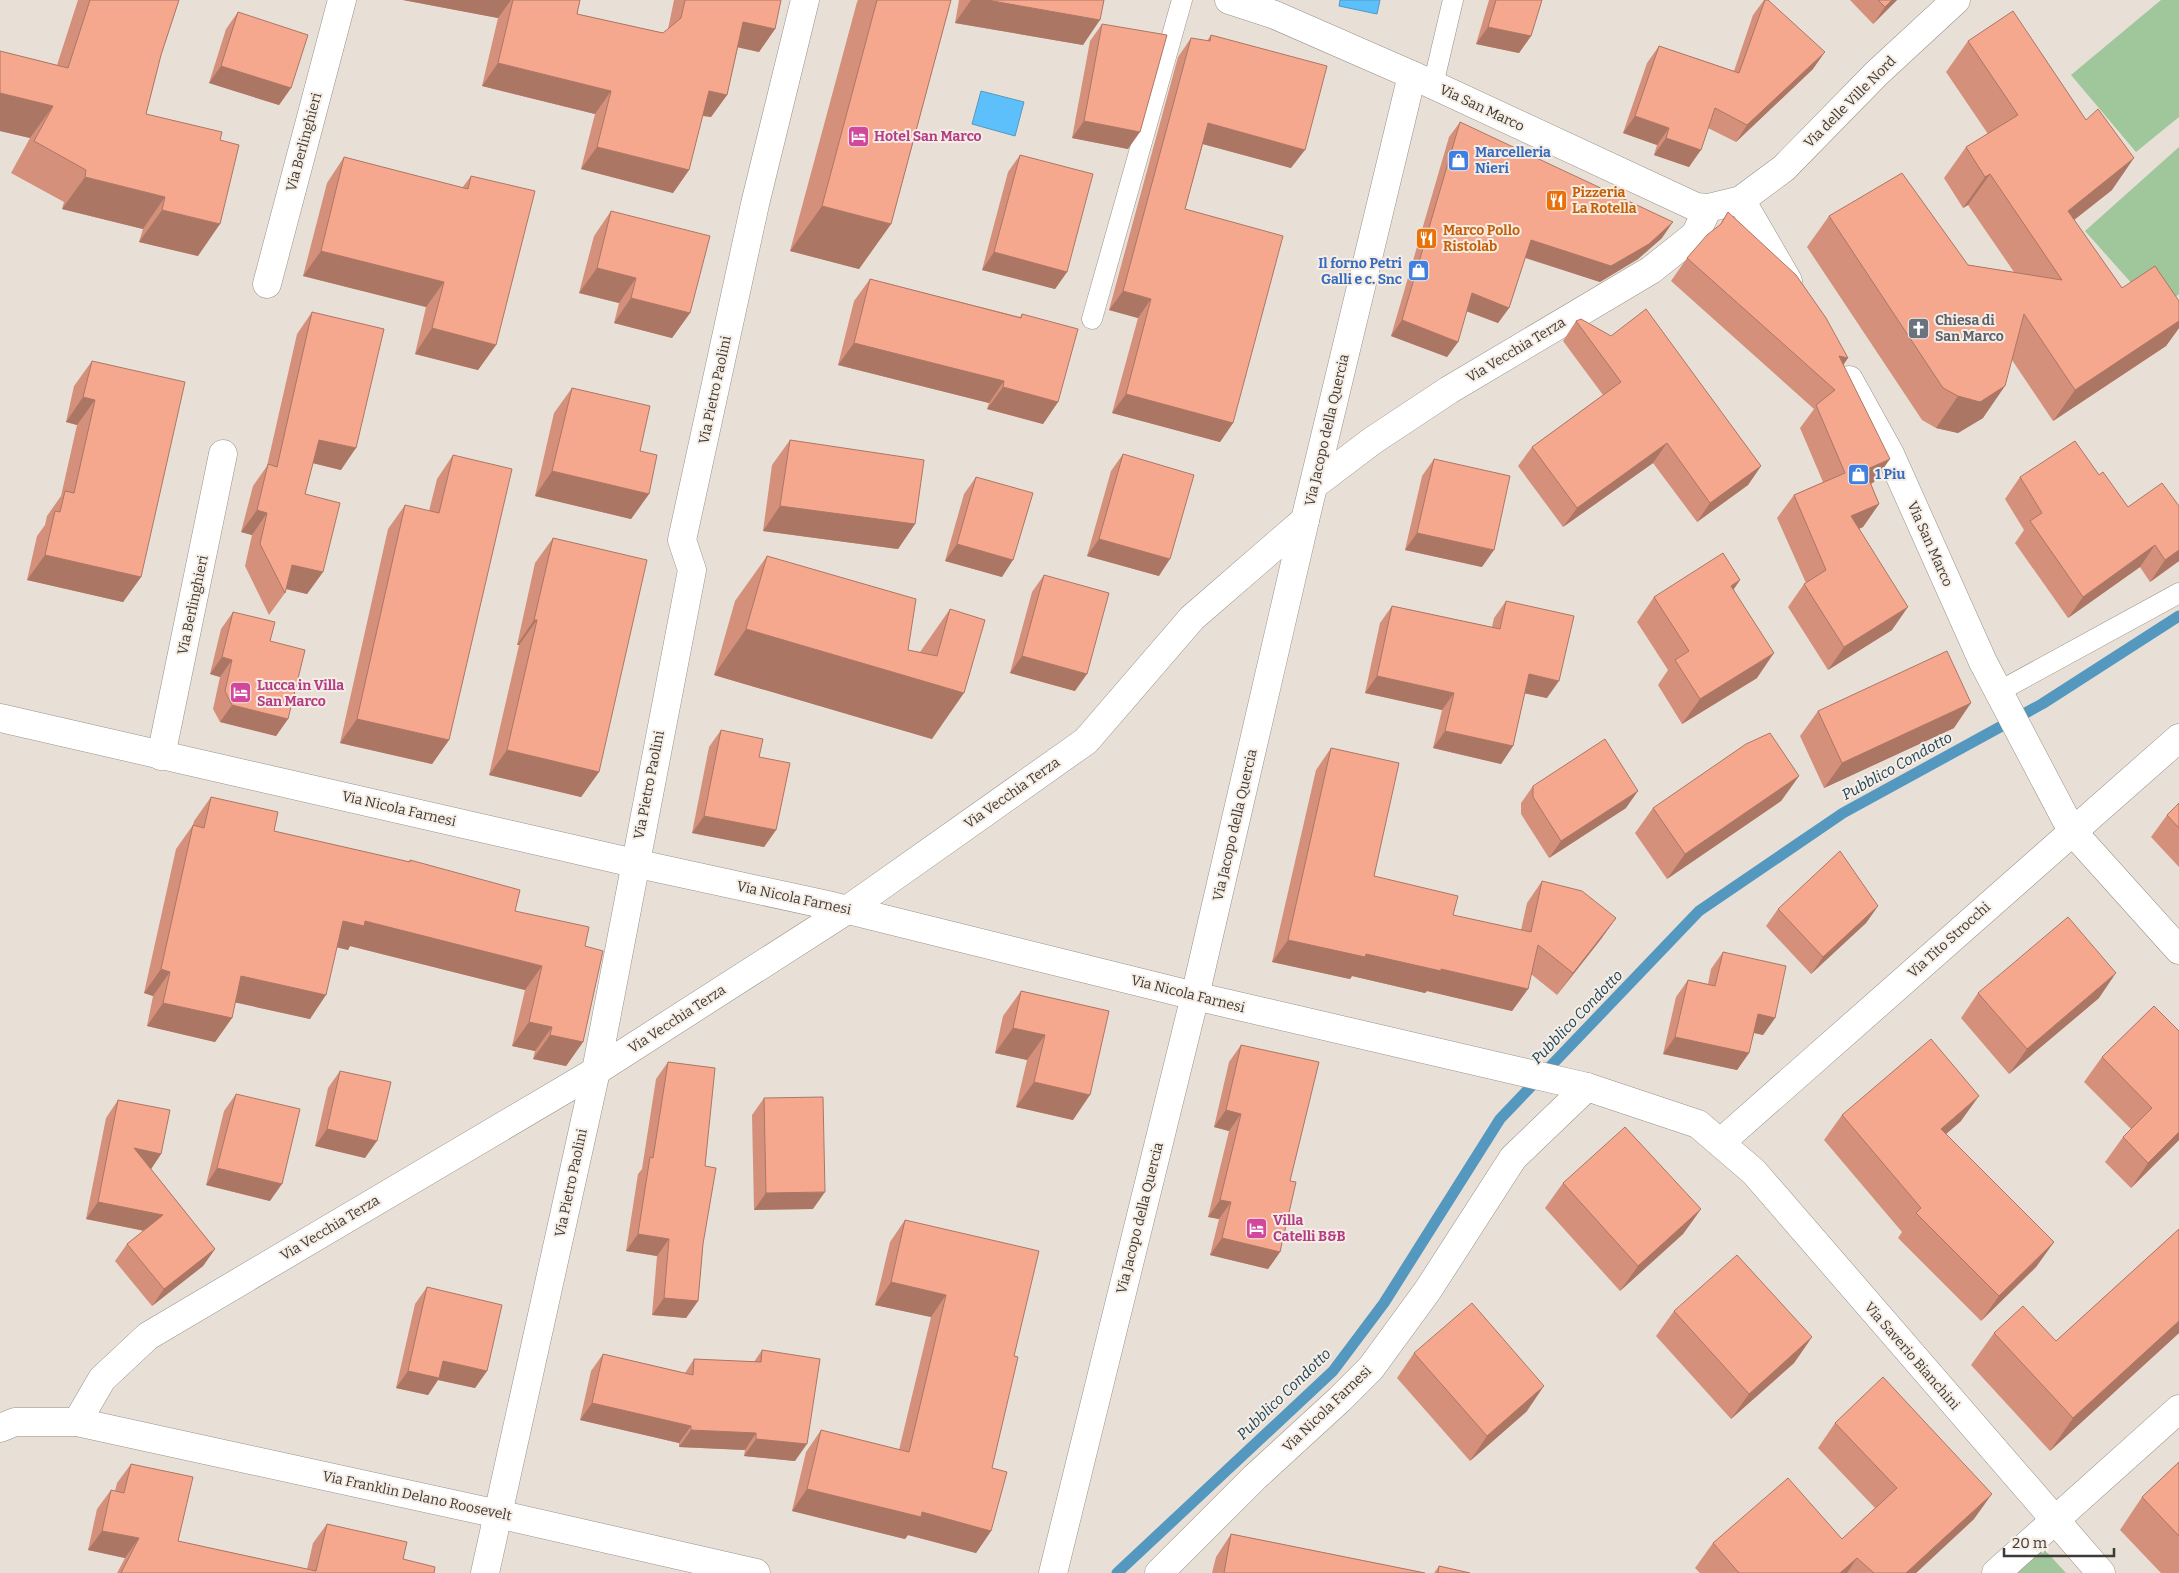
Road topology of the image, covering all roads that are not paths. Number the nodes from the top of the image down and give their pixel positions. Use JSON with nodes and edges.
{"nodes":[{"id":1,"x":342,"y":0,"type":"edge"},
{"id":2,"x":805,"y":0,"type":"edge"},
{"id":3,"x":1182,"y":0,"type":"edge"},
{"id":4,"x":1228,"y":0,"type":"edge"},
{"id":5,"x":1453,"y":0,"type":"edge"},
{"id":6,"x":1956,"y":0,"type":"edge"},
{"id":7,"x":1423,"y":80,"type":"junction"},
{"id":8,"x":1742,"y":200,"type":"junction"},
{"id":9,"x":1708,"y":208,"type":"junction"},
{"id":10,"x":268,"y":284,"type":"dead end"},
{"id":11,"x":1800,"y":300,"type":"edge"},
{"id":12,"x":1092,"y":319,"type":"dead end"},
{"id":13,"x":1837,"y":359,"type":"edge"},
{"id":14,"x":224,"y":454,"type":"dead end"},
{"id":15,"x":1314,"y":485,"type":"junction"},
{"id":16,"x":1305,"y":520,"type":"junction"},
{"id":17,"x":2179,"y":593,"type":"edge"},
{"id":18,"x":2001,"y":698,"type":"junction"},
{"id":19,"x":0,"y":718,"type":"edge"},
{"id":20,"x":2179,"y":738,"type":"edge"},
{"id":21,"x":161,"y":756,"type":"junction"},
{"id":22,"x":2072,"y":831,"type":"junction"},
{"id":23,"x":634,"y":863,"type":"junction"},
{"id":24,"x":847,"y":910,"type":"junction"},
{"id":25,"x":2179,"y":950,"type":"edge"},
{"id":26,"x":1195,"y":996,"type":"junction"},
{"id":27,"x":596,"y":1071,"type":"junction"},
{"id":28,"x":1578,"y":1085,"type":"junction"},
{"id":29,"x":1721,"y":1142,"type":"junction"},
{"id":30,"x":2179,"y":1408,"type":"edge"},
{"id":31,"x":77,"y":1422,"type":"junction"},
{"id":32,"x":0,"y":1428,"type":"edge"},
{"id":33,"x":498,"y":1514,"type":"junction"},
{"id":34,"x":2054,"y":1521,"type":"junction"},
{"id":35,"x":485,"y":1573,"type":"edge"},
{"id":36,"x":756,"y":1573,"type":"edge"},
{"id":37,"x":1053,"y":1573,"type":"edge"},
{"id":38,"x":1159,"y":1573,"type":"edge"},
{"id":39,"x":1996,"y":1573,"type":"edge"},
{"id":40,"x":2101,"y":1573,"type":"edge"}],
"edges":[{"from":1,"to":10,"type":"street","name":"Via Berlinghieri"},
{"from":2,"to":23,"type":"street","name":"Via Pietro Paolini"},
{"from":3,"to":12,"type":"lane"},
{"from":4,"to":7,"type":"street","name":"Via San Marco"},
{"from":5,"to":7,"type":"lane"},
{"from":6,"to":8,"type":"street","name":"Via delle Ville Nord"},
{"from":7,"to":9,"type":"street","name":"Via San Marco"},
{"from":7,"to":15,"type":"street","name":"Via Jacopo della Quercia"},
{"from":8,"to":9,"type":"street","name":"Via San Marco"},
{"from":8,"to":11,"type":"street"},
{"from":9,"to":15,"type":"street","name":"Via Vecchia Terza"},
{"from":13,"to":18,"type":"street","name":"Via San Marco"},
{"from":14,"to":21,"type":"street","name":"Via Berlinghieri"},
{"from":15,"to":16,"type":"street","name":"Via Jacopo della Quercia"},
{"from":16,"to":24,"type":"street","name":"Via Vecchia Terza"},
{"from":16,"to":26,"type":"street","name":"Via Jacopo della Quercia"},
{"from":17,"to":18,"type":"lane"},
{"from":18,"to":22,"type":"street","name":"Via San Marco"},
{"from":19,"to":21,"type":"street","name":"Via Nicola Farnesi"},
{"from":20,"to":22,"type":"street","name":"Via Tito Strocchi"},
{"from":21,"to":23,"type":"street","name":"Via Nicola Farnesi"},
{"from":22,"to":25,"type":"street","name":"Via San Marco"},
{"from":22,"to":29,"type":"street","name":"Via Tito Strocchi"},
{"from":23,"to":24,"type":"street","name":"Via Nicola Farnesi"},
{"from":23,"to":27,"type":"street","name":"Via Pietro Paolini"},
{"from":24,"to":26,"type":"street","name":"Via Nicola Farnesi"},
{"from":24,"to":27,"type":"street","name":"Via Vecchia Terza"},
{"from":26,"to":28,"type":"street","name":"Via Nicola Farnesi"},
{"from":26,"to":37,"type":"street","name":"Via Jacopo della Quercia"},
{"from":27,"to":31,"type":"street","name":"Via Vecchia Terza"},
{"from":27,"to":33,"type":"street","name":"Via Pietro Paolini"},
{"from":28,"to":29,"type":"street","name":"Via Nicola Farnesi"},
{"from":28,"to":38,"type":"street","name":"Via Nicola Farnesi"},
{"from":29,"to":34,"type":"street","name":"Via Saverio Bianchini"},
{"from":30,"to":34,"type":"street"},
{"from":31,"to":32,"type":"street"},
{"from":31,"to":33,"type":"street","name":"Via Franklin Delano Roosevelt"},
{"from":33,"to":35,"type":"street","name":"Via Pietro Paolini"},
{"from":33,"to":36,"type":"street","name":"Via Franklin Delano Roosevelt"},
{"from":34,"to":39,"type":"street"},
{"from":34,"to":40,"type":"street","name":"Via Saverio Bianchini"}]}
